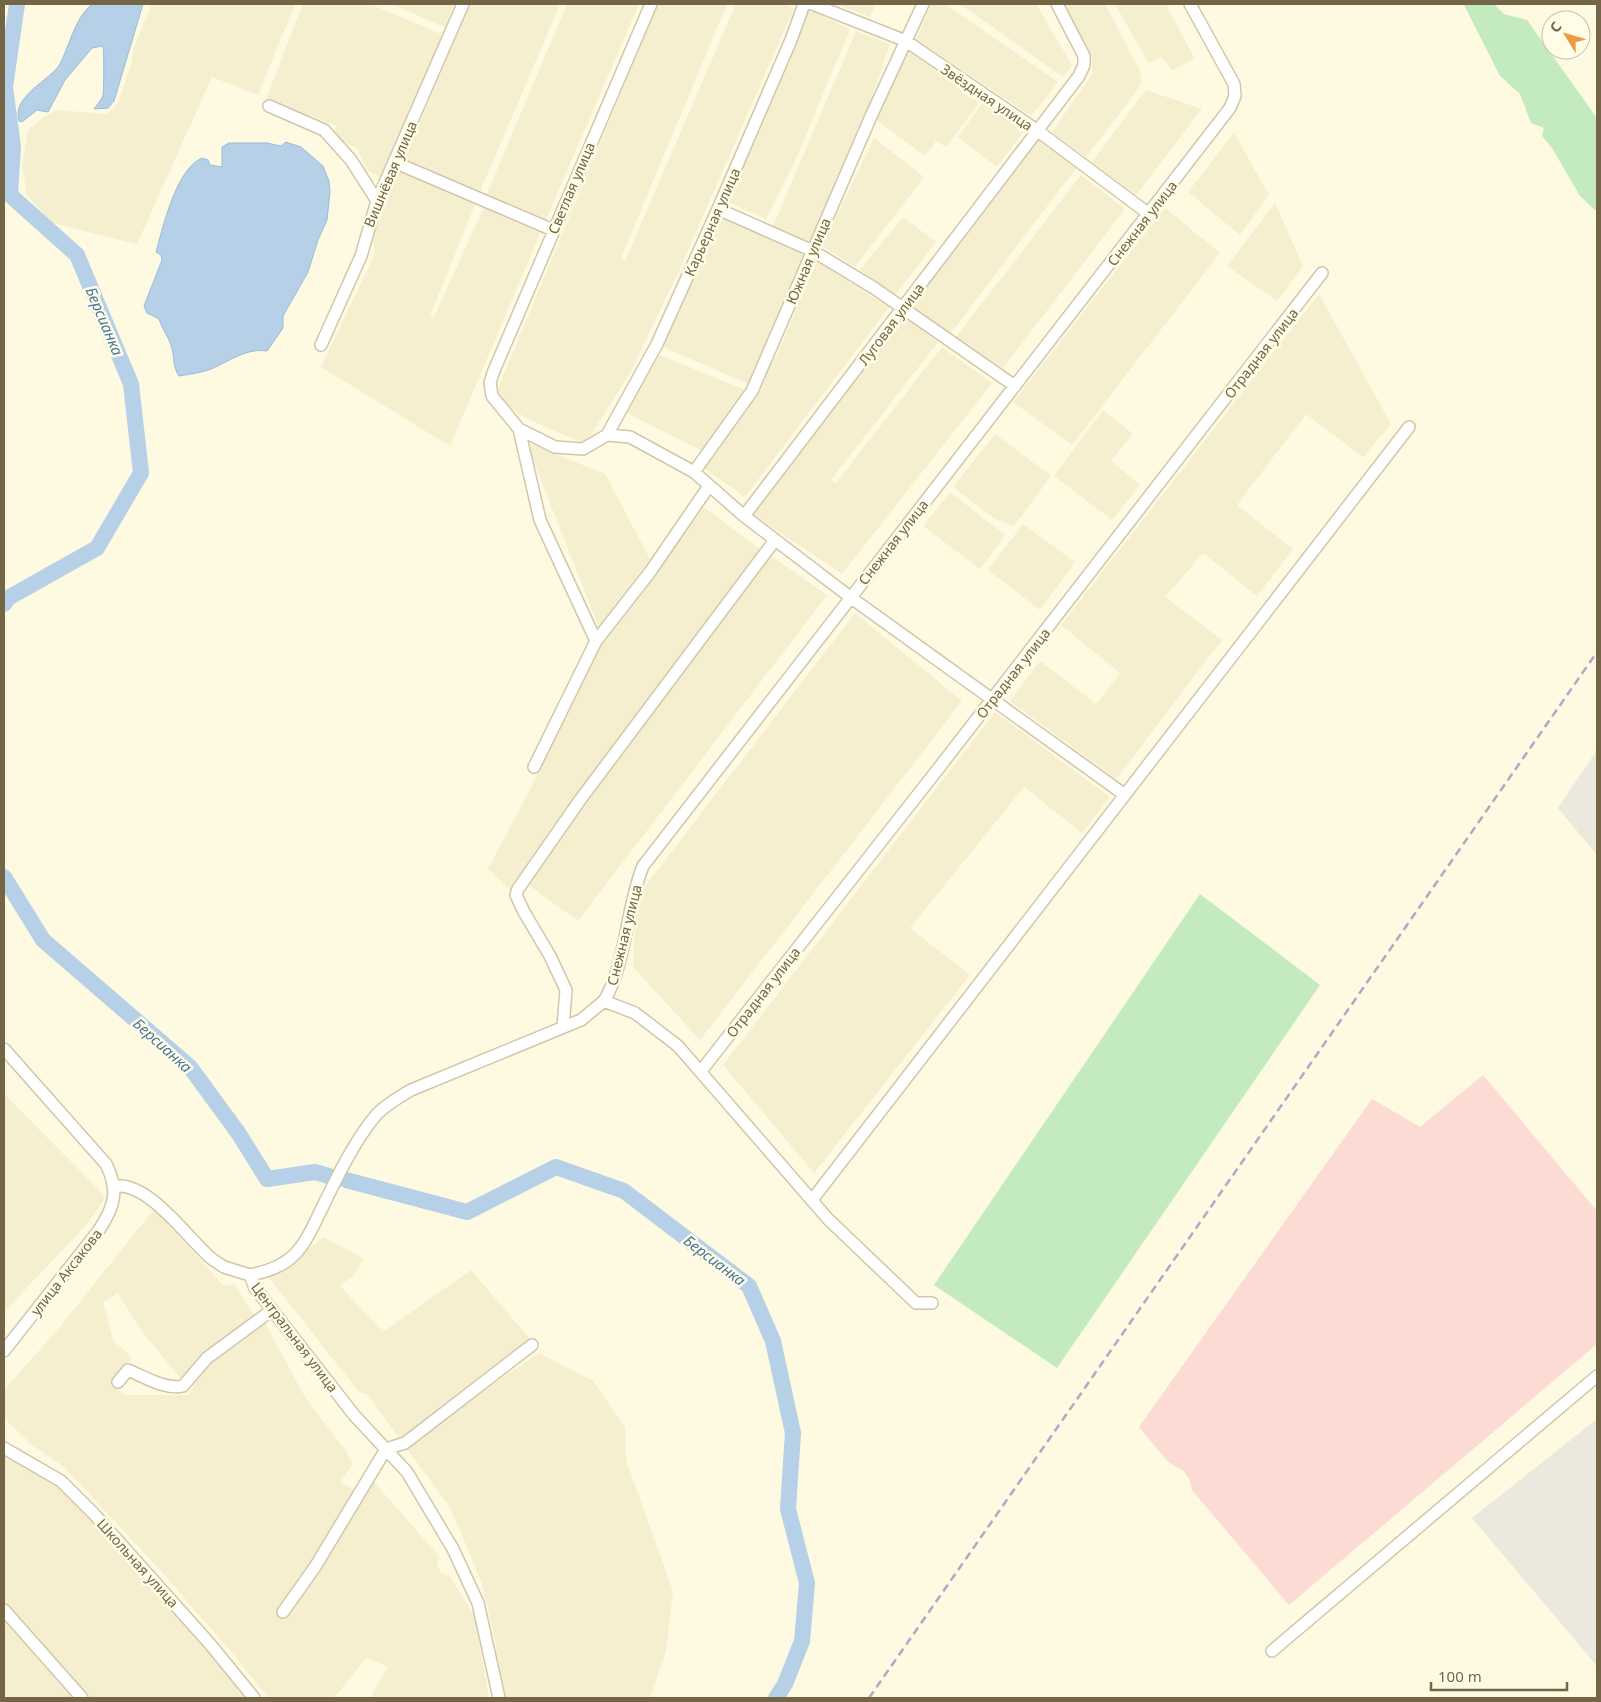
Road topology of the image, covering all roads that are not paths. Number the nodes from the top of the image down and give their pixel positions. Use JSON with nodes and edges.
{"nodes":[{"id":1,"x":463,"y":4,"type":"edge"},
{"id":2,"x":651,"y":4,"type":"edge"},
{"id":3,"x":804,"y":4,"type":"edge"},
{"id":4,"x":812,"y":4,"type":"edge"},
{"id":5,"x":923,"y":4,"type":"edge"},
{"id":6,"x":1057,"y":4,"type":"edge"},
{"id":7,"x":1190,"y":4,"type":"edge"},
{"id":8,"x":906,"y":41,"type":"junction"},
{"id":9,"x":269,"y":106,"type":"dead end"},
{"id":10,"x":1038,"y":132,"type":"junction"},
{"id":11,"x":394,"y":162,"type":"junction"},
{"id":12,"x":377,"y":202,"type":"junction"},
{"id":13,"x":718,"y":209,"type":"junction"},
{"id":14,"x":1148,"y":214,"type":"junction"},
{"id":15,"x":553,"y":230,"type":"junction"},
{"id":16,"x":813,"y":251,"type":"junction"},
{"id":17,"x":1322,"y":273,"type":"dead end"},
{"id":18,"x":902,"y":308,"type":"junction"},
{"id":19,"x":322,"y":345,"type":"dead end"},
{"id":20,"x":1015,"y":386,"type":"junction"},
{"id":21,"x":1409,"y":427,"type":"dead end"},
{"id":22,"x":519,"y":429,"type":"junction"},
{"id":23,"x":607,"y":435,"type":"junction"},
{"id":24,"x":694,"y":472,"type":"junction"},
{"id":25,"x":709,"y":486,"type":"junction"},
{"id":26,"x":744,"y":516,"type":"junction"},
{"id":27,"x":775,"y":540,"type":"junction"},
{"id":28,"x":850,"y":597,"type":"junction"},
{"id":29,"x":596,"y":641,"type":"junction"},
{"id":30,"x":993,"y":698,"type":"junction"},
{"id":31,"x":534,"y":767,"type":"dead end"},
{"id":32,"x":1125,"y":795,"type":"junction"},
{"id":33,"x":604,"y":1001,"type":"junction"},
{"id":34,"x":563,"y":1027,"type":"junction"},
{"id":35,"x":4,"y":1049,"type":"edge"},
{"id":36,"x":701,"y":1071,"type":"junction"},
{"id":37,"x":114,"y":1186,"type":"junction"},
{"id":38,"x":812,"y":1200,"type":"junction"},
{"id":39,"x":250,"y":1275,"type":"junction"},
{"id":40,"x":932,"y":1303,"type":"dead end"},
{"id":41,"x":272,"y":1310,"type":"junction"},
{"id":42,"x":532,"y":1345,"type":"dead end"},
{"id":43,"x":4,"y":1351,"type":"edge"},
{"id":44,"x":1597,"y":1376,"type":"edge"},
{"id":45,"x":118,"y":1382,"type":"dead end"},
{"id":46,"x":4,"y":1448,"type":"edge"},
{"id":47,"x":386,"y":1450,"type":"junction"},
{"id":48,"x":4,"y":1610,"type":"edge"},
{"id":49,"x":284,"y":1612,"type":"dead end"},
{"id":50,"x":1272,"y":1652,"type":"dead end"},
{"id":51,"x":82,"y":1698,"type":"edge"},
{"id":52,"x":254,"y":1698,"type":"edge"},
{"id":53,"x":499,"y":1698,"type":"edge"}],
"edges":[{"from":1,"to":11,"type":"street","name":"Вишнёвая улица"},
{"from":2,"to":15,"type":"street","name":"Светлая улица"},
{"from":3,"to":13,"type":"street","name":"Карьерная улица"},
{"from":4,"to":8,"type":"street","name":"Звёздная улица"},
{"from":5,"to":8,"type":"street","name":"Южная улица"},
{"from":6,"to":10,"type":"street","name":"Луговая улица"},
{"from":7,"to":14,"type":"street","name":"Снежная улица"},
{"from":8,"to":10,"type":"street","name":"Звёздная улица"},
{"from":8,"to":16,"type":"street","name":"Южная улица"},
{"from":9,"to":12,"type":"street"},
{"from":10,"to":14,"type":"street","name":"Звёздная улица"},
{"from":10,"to":18,"type":"street","name":"Луговая улица"},
{"from":11,"to":12,"type":"street","name":"Вишнёвая улица"},
{"from":11,"to":15,"type":"street"},
{"from":12,"to":19,"type":"street","name":"Вишнёвая улица"},
{"from":13,"to":16,"type":"street"},
{"from":13,"to":23,"type":"street","name":"Карьерная улица"},
{"from":14,"to":20,"type":"street","name":"Снежная улица"},
{"from":15,"to":22,"type":"street","name":"Светлая улица"},
{"from":16,"to":18,"type":"street"},
{"from":16,"to":24,"type":"street","name":"Южная улица"},
{"from":17,"to":30,"type":"street","name":"Отрадная улица"},
{"from":18,"to":20,"type":"street"},
{"from":18,"to":26,"type":"street","name":"Луговая улица"},
{"from":20,"to":28,"type":"street","name":"Снежная улица"},
{"from":21,"to":32,"type":"street"},
{"from":22,"to":23,"type":"street"},
{"from":22,"to":29,"type":"street"},
{"from":23,"to":24,"type":"street"},
{"from":24,"to":25,"type":"street"},
{"from":25,"to":26,"type":"street"},
{"from":25,"to":29,"type":"street"},
{"from":26,"to":27,"type":"street"},
{"from":27,"to":28,"type":"street"},
{"from":27,"to":34,"type":"street"},
{"from":28,"to":30,"type":"street"},
{"from":28,"to":33,"type":"street","name":"Снежная улица"},
{"from":29,"to":31,"type":"street"},
{"from":30,"to":32,"type":"street"},
{"from":30,"to":36,"type":"street","name":"Отрадная улица"},
{"from":32,"to":38,"type":"street"},
{"from":33,"to":34,"type":"street"},
{"from":33,"to":36,"type":"street"},
{"from":34,"to":39,"type":"street"},
{"from":35,"to":37,"type":"street"},
{"from":36,"to":38,"type":"street"},
{"from":37,"to":39,"type":"street","name":"Центральная улица"},
{"from":37,"to":43,"type":"street","name":"улица Аксакова"},
{"from":38,"to":40,"type":"street"},
{"from":39,"to":41,"type":"street","name":"Центральная улица"},
{"from":41,"to":45,"type":"street"},
{"from":41,"to":47,"type":"street","name":"Центральная улица"},
{"from":42,"to":47,"type":"street"},
{"from":44,"to":50,"type":"street"},
{"from":46,"to":52,"type":"street","name":"Школьная улица"},
{"from":47,"to":49,"type":"street"},
{"from":47,"to":53,"type":"street","name":"Центральная улица"},
{"from":48,"to":51,"type":"street"}]}
